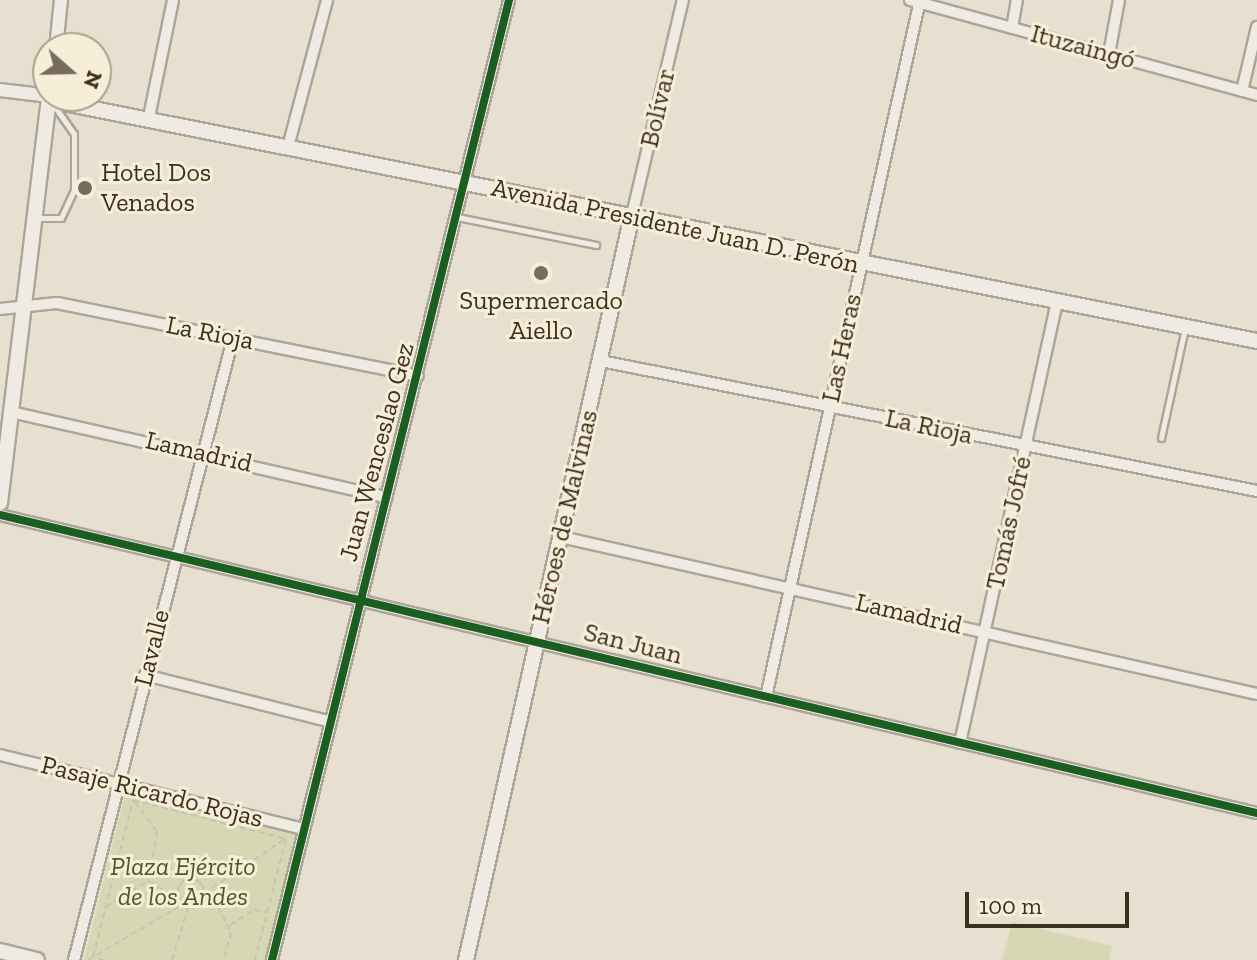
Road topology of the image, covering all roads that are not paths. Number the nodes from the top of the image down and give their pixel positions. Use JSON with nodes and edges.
{"nodes":[{"id":1,"x":61,"y":0,"type":"edge"},
{"id":2,"x":173,"y":0,"type":"edge"},
{"id":3,"x":327,"y":0,"type":"edge"},
{"id":4,"x":509,"y":0,"type":"edge"},
{"id":5,"x":683,"y":0,"type":"edge"},
{"id":6,"x":1017,"y":0,"type":"edge"},
{"id":7,"x":1119,"y":0,"type":"edge"},
{"id":8,"x":916,"y":1,"type":"edge"},
{"id":9,"x":1257,"y":27,"type":"edge"},
{"id":10,"x":1012,"y":28,"type":"junction"},
{"id":11,"x":58,"y":32,"type":"edge"},
{"id":12,"x":1109,"y":54,"type":"junction"},
{"id":13,"x":0,"y":90,"type":"edge"},
{"id":14,"x":1242,"y":91,"type":"junction"},
{"id":15,"x":32,"y":95,"type":"edge"},
{"id":16,"x":1257,"y":95,"type":"edge"},
{"id":17,"x":112,"y":110,"type":"edge"},
{"id":18,"x":48,"y":112,"type":"edge"},
{"id":19,"x":59,"y":112,"type":"edge"},
{"id":20,"x":149,"y":117,"type":"junction"},
{"id":21,"x":288,"y":147,"type":"junction"},
{"id":22,"x":465,"y":182,"type":"junction"},
{"id":23,"x":632,"y":215,"type":"junction"},
{"id":24,"x":34,"y":217,"type":"junction"},
{"id":25,"x":457,"y":217,"type":"junction"},
{"id":26,"x":596,"y":245,"type":"dead end"},
{"id":27,"x":860,"y":265,"type":"junction"},
{"id":28,"x":1057,"y":302,"type":"junction"},
{"id":29,"x":22,"y":307,"type":"junction"},
{"id":30,"x":0,"y":309,"type":"edge"},
{"id":31,"x":1185,"y":327,"type":"junction"},
{"id":32,"x":233,"y":338,"type":"junction"},
{"id":33,"x":1257,"y":341,"type":"edge"},
{"id":34,"x":601,"y":361,"type":"junction"},
{"id":35,"x":418,"y":376,"type":"junction"},
{"id":36,"x":830,"y":406,"type":"junction"},
{"id":37,"x":11,"y":412,"type":"junction"},
{"id":38,"x":1161,"y":438,"type":"dead end"},
{"id":39,"x":1025,"y":447,"type":"junction"},
{"id":40,"x":202,"y":452,"type":"junction"},
{"id":41,"x":1257,"y":491,"type":"edge"},
{"id":42,"x":386,"y":497,"type":"junction"},
{"id":43,"x":0,"y":503,"type":"edge"},
{"id":44,"x":0,"y":515,"type":"edge"},
{"id":45,"x":561,"y":537,"type":"junction"},
{"id":46,"x":175,"y":557,"type":"junction"},
{"id":47,"x":790,"y":587,"type":"junction"},
{"id":48,"x":359,"y":600,"type":"junction"},
{"id":49,"x":985,"y":631,"type":"junction"},
{"id":50,"x":537,"y":641,"type":"junction"},
{"id":51,"x":145,"y":675,"type":"junction"},
{"id":52,"x":1257,"y":694,"type":"edge"},
{"id":53,"x":766,"y":697,"type":"junction"},
{"id":54,"x":328,"y":721,"type":"junction"},
{"id":55,"x":960,"y":743,"type":"junction"},
{"id":56,"x":0,"y":755,"type":"edge"},
{"id":57,"x":118,"y":783,"type":"junction"},
{"id":58,"x":1257,"y":813,"type":"edge"},
{"id":59,"x":304,"y":829,"type":"junction"},
{"id":60,"x":0,"y":951,"type":"edge"},
{"id":61,"x":37,"y":960,"type":"edge"},
{"id":62,"x":74,"y":960,"type":"edge"},
{"id":63,"x":272,"y":960,"type":"edge"},
{"id":64,"x":466,"y":960,"type":"edge"}],
"edges":[{"from":1,"to":11,"type":"street"},
{"from":2,"to":20,"type":"street"},
{"from":3,"to":21,"type":"street"},
{"from":4,"to":22,"type":"street","name":"Juan Wenceslao Gez"},
{"from":5,"to":23,"type":"street","name":"Bolívar"},
{"from":6,"to":10,"type":"street"},
{"from":7,"to":12,"type":"street"},
{"from":8,"to":10,"type":"street","name":"Ituzaingó"},
{"from":8,"to":27,"type":"street","name":"Las Heras"},
{"from":9,"to":14,"type":"street"},
{"from":10,"to":12,"type":"street","name":"Ituzaingó"},
{"from":12,"to":14,"type":"street","name":"Ituzaingó"},
{"from":13,"to":15,"type":"street","name":"Avenida Presidente Juan D. Perón"},
{"from":14,"to":16,"type":"street","name":"Ituzaingó"},
{"from":17,"to":20,"type":"main road","name":"Avenida Presidente Juan D. Perón"},
{"from":18,"to":24,"type":"main road"},
{"from":19,"to":24,"type":"lane"},
{"from":20,"to":21,"type":"main road","name":"Avenida Presidente Juan D. Perón"},
{"from":21,"to":22,"type":"main road","name":"Avenida Presidente Juan D. Perón"},
{"from":22,"to":23,"type":"main road","name":"Avenida Presidente Juan D. Perón"},
{"from":22,"to":25,"type":"street","name":"Juan Wenceslao Gez"},
{"from":23,"to":27,"type":"main road","name":"Avenida Presidente Juan D. Perón"},
{"from":23,"to":34,"type":"main road","name":"Héroes de Malvinas"},
{"from":24,"to":29,"type":"main road"},
{"from":25,"to":26,"type":"lane"},
{"from":25,"to":35,"type":"street","name":"Juan Wenceslao Gez"},
{"from":27,"to":28,"type":"main road","name":"Avenida Presidente Juan D. Perón"},
{"from":27,"to":36,"type":"street","name":"Las Heras"},
{"from":28,"to":31,"type":"main road","name":"Avenida Presidente Juan D. Perón"},
{"from":28,"to":39,"type":"street","name":"Tomás Jofré"},
{"from":29,"to":30,"type":"street","name":"La Rioja"},
{"from":29,"to":32,"type":"street","name":"La Rioja"},
{"from":29,"to":37,"type":"main road"},
{"from":31,"to":33,"type":"main road","name":"Avenida Presidente Juan D. Perón"},
{"from":31,"to":38,"type":"lane"},
{"from":32,"to":35,"type":"street","name":"La Rioja"},
{"from":32,"to":40,"type":"street","name":"Lavalle"},
{"from":34,"to":36,"type":"street","name":"La Rioja"},
{"from":34,"to":45,"type":"main road","name":"Héroes de Malvinas"},
{"from":35,"to":42,"type":"street","name":"Juan Wenceslao Gez"},
{"from":36,"to":39,"type":"street","name":"La Rioja"},
{"from":36,"to":47,"type":"street","name":"Las Heras"},
{"from":37,"to":40,"type":"street","name":"Lamadrid"},
{"from":37,"to":43,"type":"main road"},
{"from":39,"to":41,"type":"street","name":"La Rioja"},
{"from":39,"to":49,"type":"street","name":"Tomás Jofré"},
{"from":40,"to":42,"type":"street","name":"Lamadrid"},
{"from":40,"to":46,"type":"street","name":"Lavalle"},
{"from":42,"to":48,"type":"street","name":"Juan Wenceslao Gez"},
{"from":44,"to":46,"type":"street","name":"San Juan"},
{"from":45,"to":47,"type":"street","name":"Lamadrid"},
{"from":45,"to":50,"type":"main road","name":"Héroes de Malvinas"},
{"from":46,"to":48,"type":"street","name":"San Juan"},
{"from":46,"to":51,"type":"street","name":"Lavalle"},
{"from":47,"to":49,"type":"street","name":"Lamadrid"},
{"from":47,"to":53,"type":"street","name":"Las Heras"},
{"from":48,"to":50,"type":"street","name":"San Juan"},
{"from":48,"to":54,"type":"street","name":"Juan Wenceslao Gez"},
{"from":49,"to":52,"type":"street","name":"Lamadrid"},
{"from":49,"to":55,"type":"street","name":"Tomás Jofré"},
{"from":50,"to":53,"type":"street","name":"San Juan"},
{"from":50,"to":64,"type":"main road","name":"Héroes de Malvinas"},
{"from":51,"to":54,"type":"street"},
{"from":51,"to":57,"type":"street","name":"Lavalle"},
{"from":53,"to":55,"type":"street","name":"San Juan"},
{"from":54,"to":59,"type":"street","name":"Juan Wenceslao Gez"},
{"from":55,"to":58,"type":"street","name":"San Juan"},
{"from":56,"to":57,"type":"street","name":"Pasaje Ricardo Rojas"},
{"from":57,"to":59,"type":"street","name":"Pasaje Ricardo Rojas"},
{"from":57,"to":62,"type":"street","name":"Lavalle"},
{"from":59,"to":63,"type":"street","name":"Juan Wenceslao Gez"},
{"from":60,"to":61,"type":"main road"}]}
